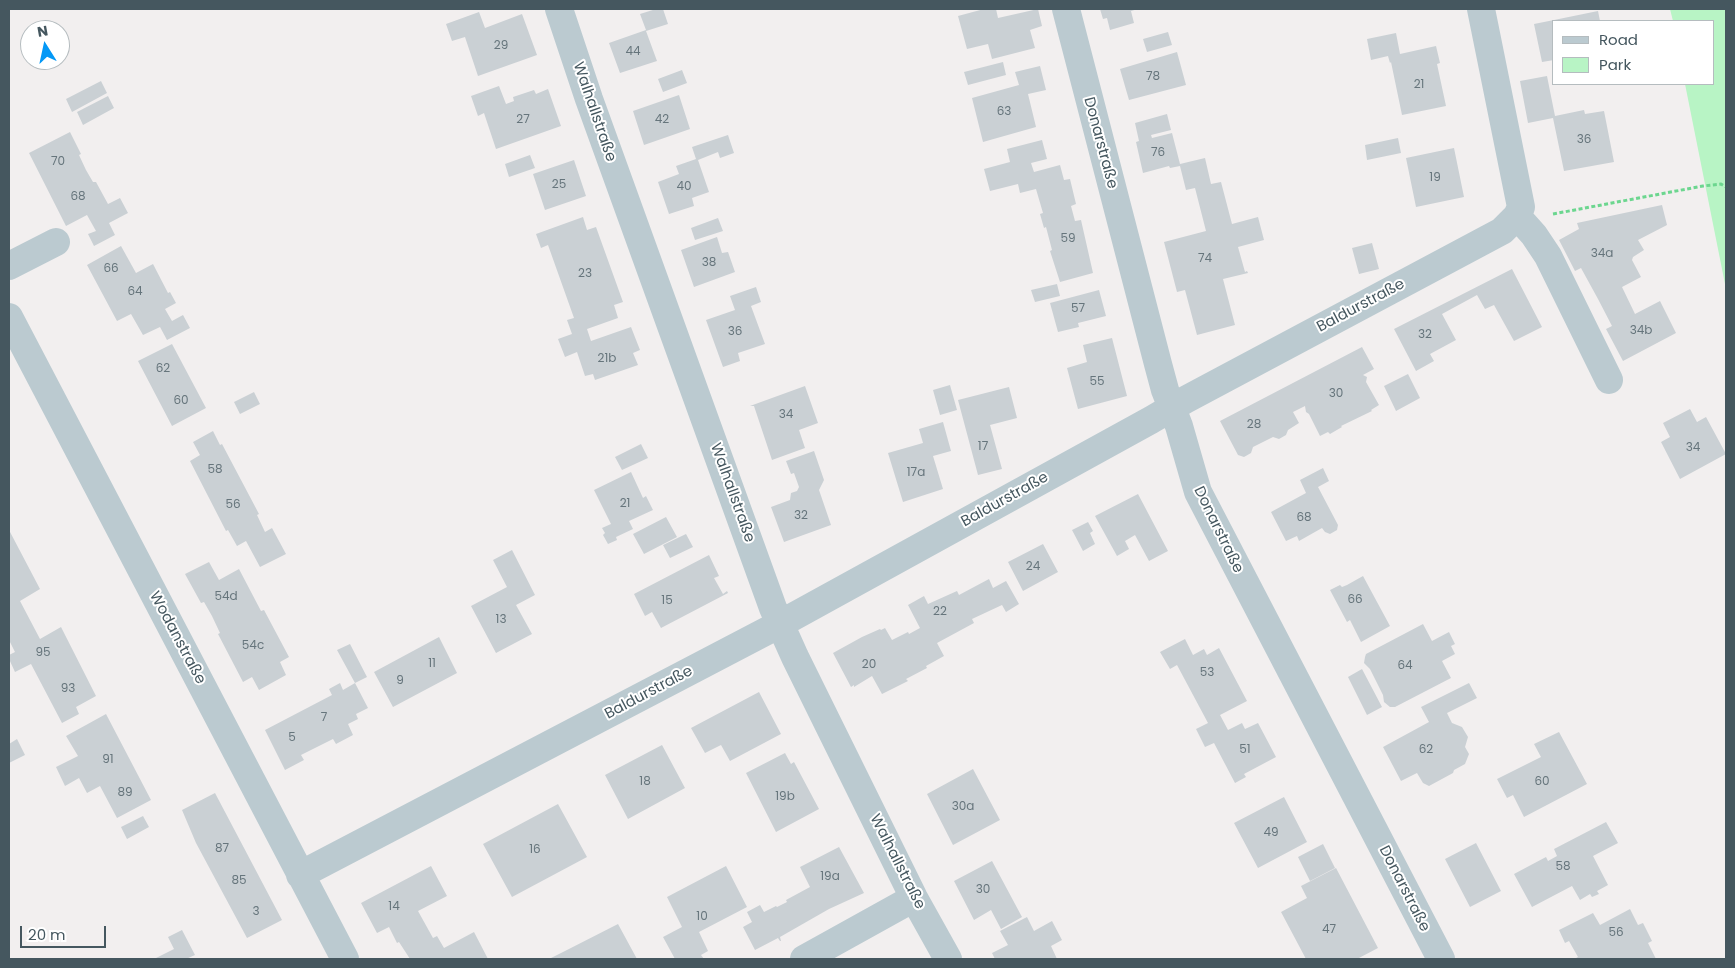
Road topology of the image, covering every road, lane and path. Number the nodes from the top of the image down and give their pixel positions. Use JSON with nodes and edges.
{"nodes":[{"id":1,"x":559,"y":9,"type":"edge"},
{"id":2,"x":1066,"y":9,"type":"edge"},
{"id":3,"x":1482,"y":9,"type":"edge"},
{"id":4,"x":1726,"y":187,"type":"edge"},
{"id":5,"x":1517,"y":216,"type":"junction"},
{"id":6,"x":56,"y":242,"type":"dead end"},
{"id":7,"x":9,"y":266,"type":"edge"},
{"id":8,"x":9,"y":317,"type":"edge"},
{"id":9,"x":1609,"y":380,"type":"dead end"},
{"id":10,"x":1172,"y":409,"type":"junction"},
{"id":11,"x":780,"y":624,"type":"junction"},
{"id":12,"x":300,"y":875,"type":"junction"},
{"id":13,"x":914,"y":898,"type":"junction"},
{"id":14,"x":337,"y":956,"type":"edge"},
{"id":15,"x":804,"y":959,"type":"edge"},
{"id":16,"x":948,"y":959,"type":"edge"},
{"id":17,"x":1441,"y":959,"type":"edge"}],
"edges":[{"from":1,"to":11,"type":"street","name":"Walhallstraße"},
{"from":2,"to":10,"type":"street","name":"Donarstraße"},
{"from":3,"to":5,"type":"street"},
{"from":4,"to":5,"type":"path"},
{"from":5,"to":9,"type":"street"},
{"from":5,"to":10,"type":"street","name":"Baldurstraße"},
{"from":6,"to":7,"type":"street"},
{"from":8,"to":12,"type":"street","name":"Wodanstraße"},
{"from":10,"to":11,"type":"street","name":"Baldurstraße"},
{"from":10,"to":17,"type":"street","name":"Donarstraße"},
{"from":11,"to":12,"type":"street","name":"Baldurstraße"},
{"from":11,"to":13,"type":"street","name":"Walhallstraße"},
{"from":12,"to":14,"type":"street","name":"Wodanstraße"},
{"from":13,"to":15,"type":"street"},
{"from":13,"to":16,"type":"street","name":"Walhallstraße"}]}
